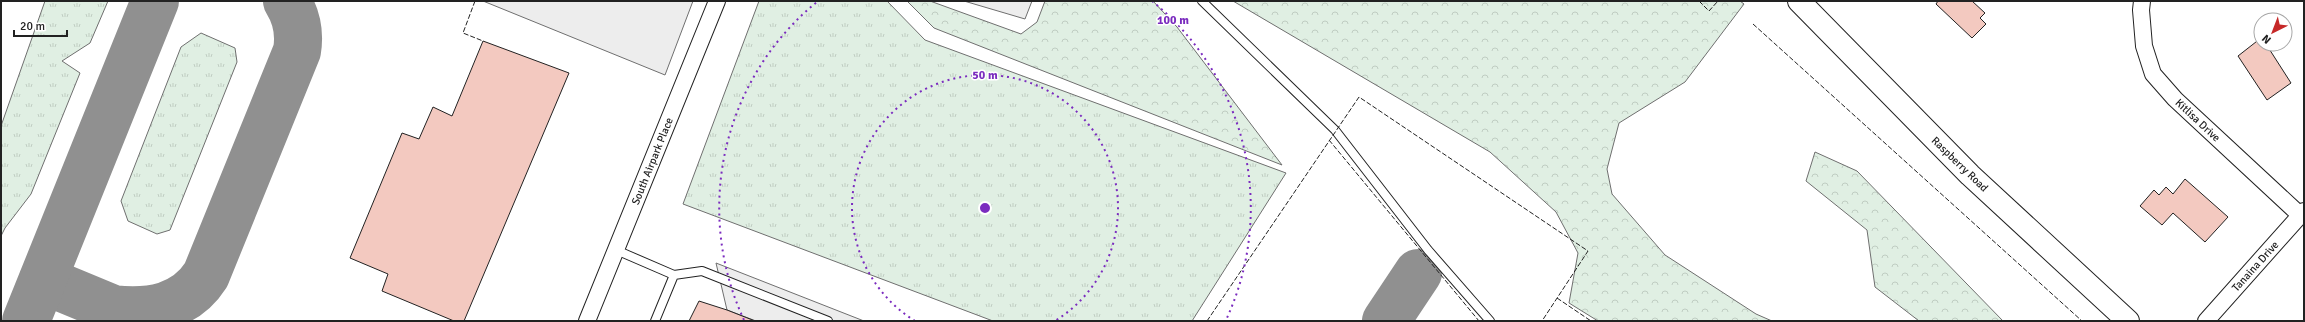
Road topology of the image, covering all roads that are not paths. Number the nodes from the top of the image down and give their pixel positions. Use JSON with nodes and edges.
{"nodes":[{"id":1,"x":717,"y":1,"type":"edge"},
{"id":2,"x":1202,"y":1,"type":"edge"},
{"id":3,"x":1799,"y":1,"type":"edge"},
{"id":4,"x":2142,"y":1,"type":"edge"},
{"id":5,"x":2302,"y":213,"type":"edge"},
{"id":6,"x":616,"y":250,"type":"junction"},
{"id":7,"x":674,"y":275,"type":"junction"},
{"id":8,"x":587,"y":321,"type":"edge"},
{"id":9,"x":655,"y":321,"type":"edge"},
{"id":10,"x":828,"y":321,"type":"edge"},
{"id":11,"x":1490,"y":321,"type":"edge"},
{"id":12,"x":2128,"y":321,"type":"edge"},
{"id":13,"x":2206,"y":321,"type":"edge"}],
"edges":[{"from":1,"to":6,"type":"street","name":"South Airpark Place"},
{"from":2,"to":11,"type":"lane"},
{"from":3,"to":12,"type":"street","name":"Raspberry Road"},
{"from":4,"to":5,"type":"street","name":"Kitlisa Drive"},
{"from":5,"to":13,"type":"street","name":"Tanaina Drive"},
{"from":6,"to":7,"type":"lane"},
{"from":6,"to":8,"type":"street","name":"South Airpark Place"},
{"from":7,"to":9,"type":"lane"},
{"from":7,"to":10,"type":"lane"}]}
